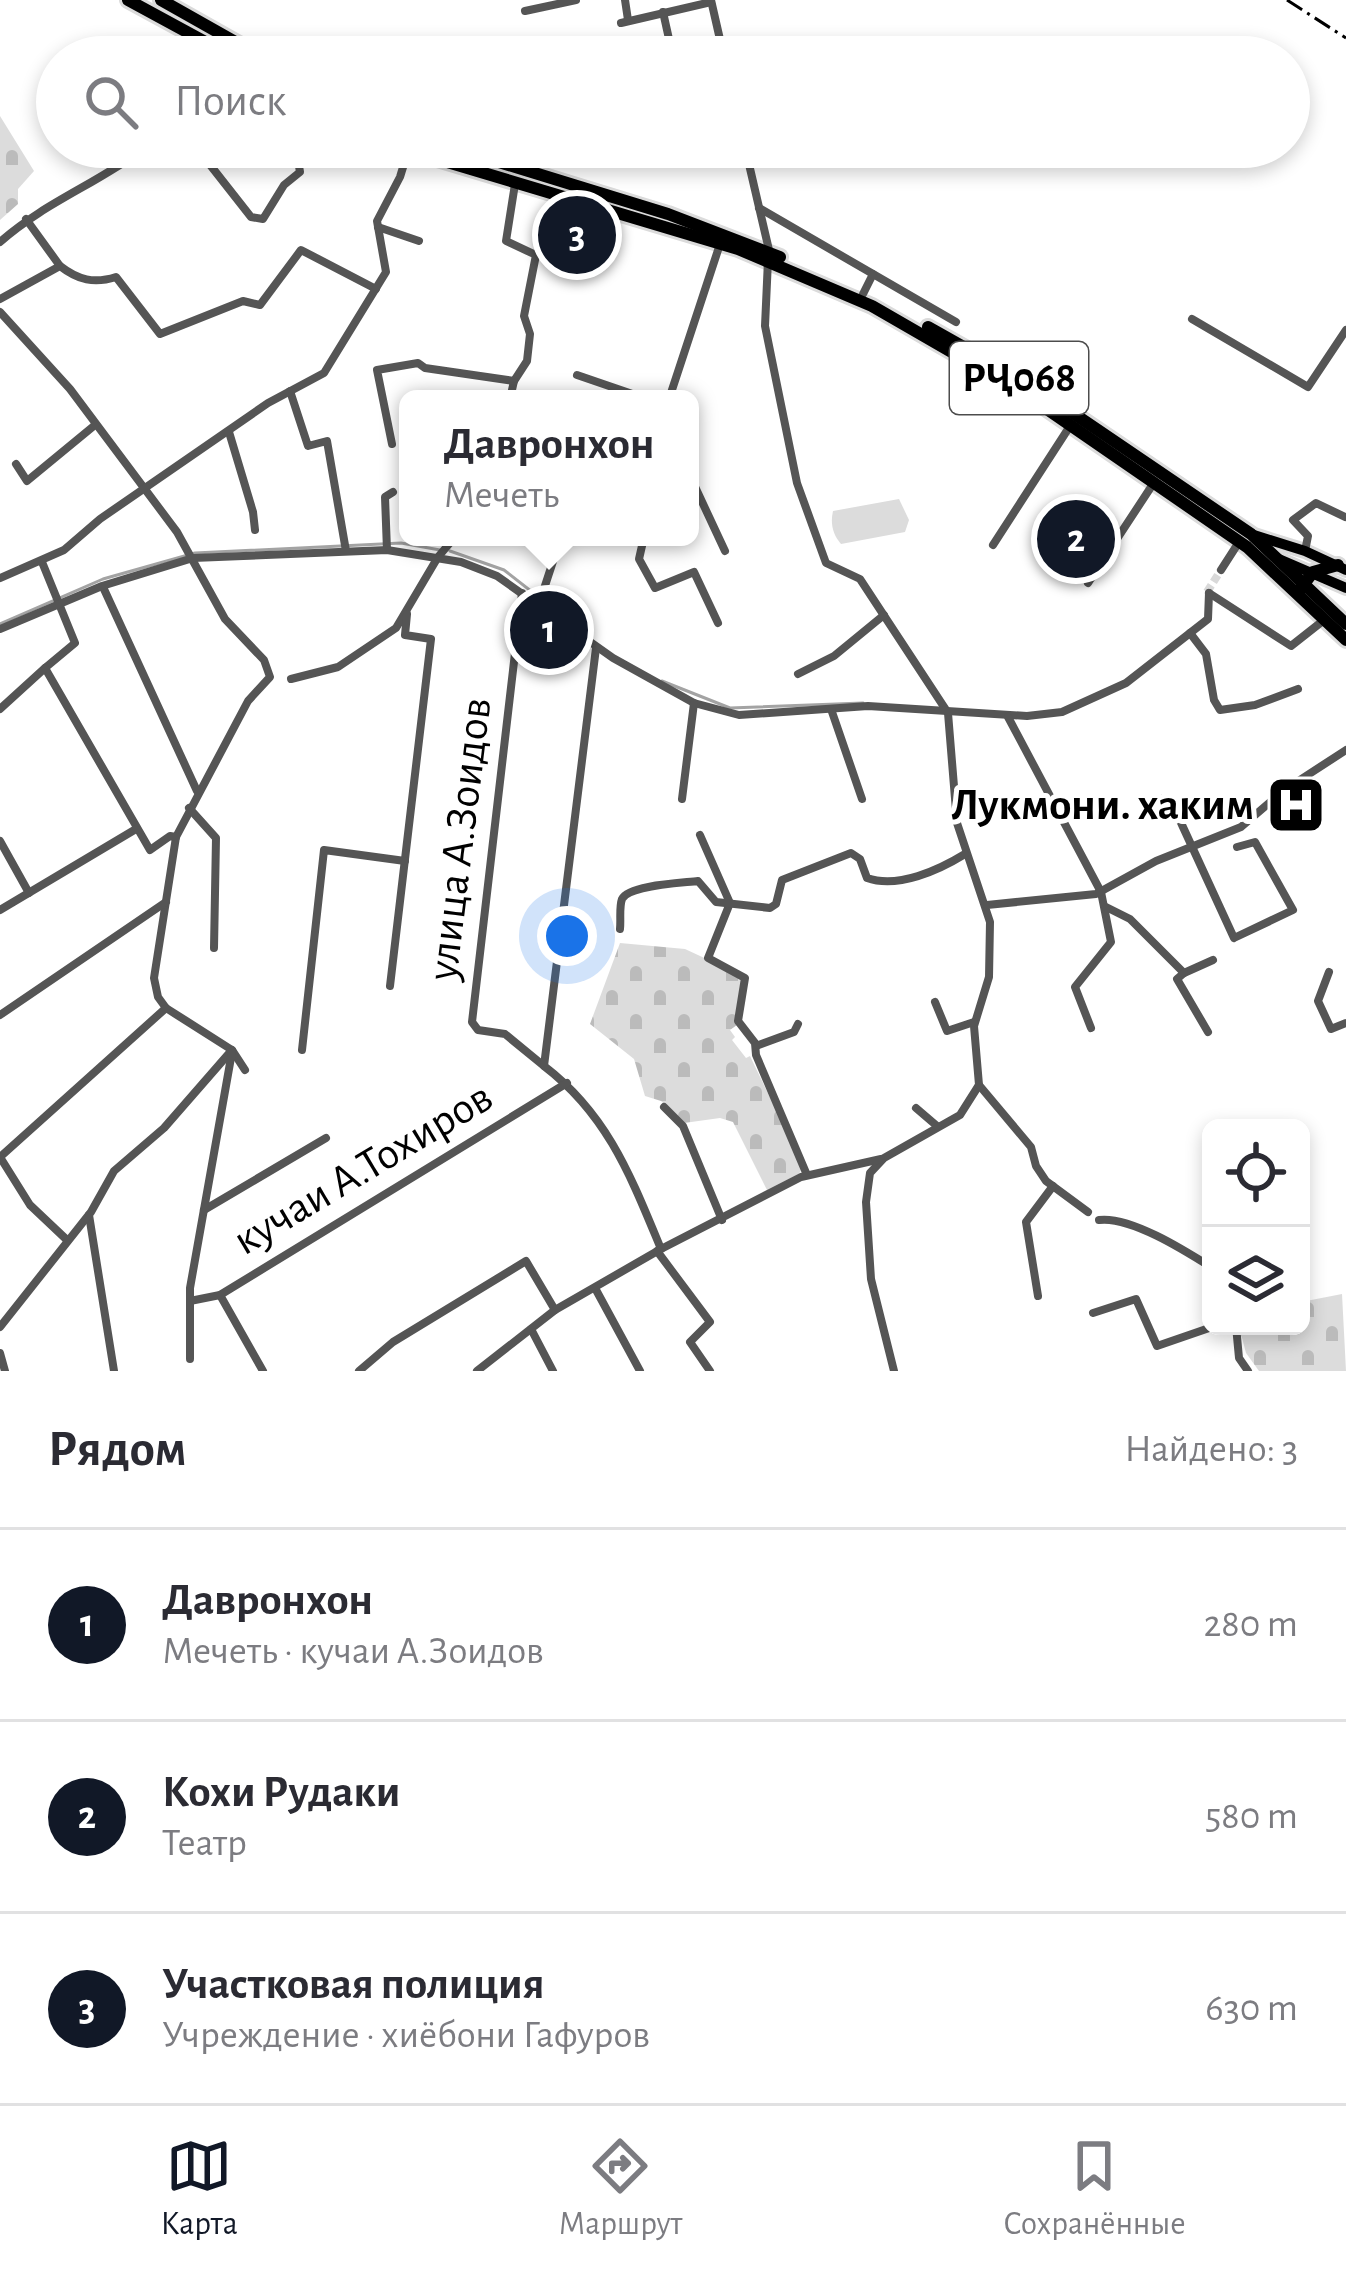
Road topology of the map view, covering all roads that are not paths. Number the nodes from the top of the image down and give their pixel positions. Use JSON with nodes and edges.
{"nodes":[{"id":1,"x":128,"y":0,"type":"edge"},
{"id":2,"x":161,"y":0,"type":"edge"},
{"id":3,"x":575,"y":0,"type":"edge"},
{"id":4,"x":625,"y":0,"type":"edge"},
{"id":5,"x":711,"y":1,"type":"edge"},
{"id":6,"x":526,"y":11,"type":"dead end"},
{"id":7,"x":663,"y":12,"type":"junction"},
{"id":8,"x":204,"y":32,"type":"junction"},
{"id":9,"x":208,"y":36,"type":"edge"},
{"id":10,"x":213,"y":36,"type":"edge"},
{"id":11,"x":669,"y":36,"type":"edge"},
{"id":12,"x":719,"y":36,"type":"edge"},
{"id":13,"x":118,"y":168,"type":"edge"},
{"id":14,"x":212,"y":168,"type":"edge"},
{"id":15,"x":299,"y":168,"type":"edge"},
{"id":16,"x":401,"y":168,"type":"edge"},
{"id":17,"x":461,"y":168,"type":"edge"},
{"id":18,"x":493,"y":168,"type":"edge"},
{"id":19,"x":515,"y":168,"type":"edge"},
{"id":20,"x":750,"y":168,"type":"edge"},
{"id":21,"x":489,"y":177,"type":"junction"},
{"id":22,"x":514,"y":184,"type":"junction"},
{"id":23,"x":759,"y":208,"type":"junction"},
{"id":24,"x":26,"y":219,"type":"junction"},
{"id":25,"x":377,"y":224,"type":"junction"},
{"id":26,"x":419,"y":241,"type":"dead end"},
{"id":27,"x":0,"y":242,"type":"edge"},
{"id":28,"x":720,"y":244,"type":"junction"},
{"id":29,"x":769,"y":256,"type":"junction"},
{"id":30,"x":60,"y":266,"type":"junction"},
{"id":31,"x":873,"y":274,"type":"junction"},
{"id":32,"x":376,"y":289,"type":"junction"},
{"id":33,"x":863,"y":294,"type":"junction"},
{"id":34,"x":0,"y":299,"type":"edge"},
{"id":35,"x":933,"y":309,"type":"junction"},
{"id":36,"x":0,"y":312,"type":"edge"},
{"id":37,"x":1192,"y":319,"type":"dead end"},
{"id":38,"x":956,"y":322,"type":"dead end"},
{"id":39,"x":924,"y":325,"type":"junction"},
{"id":40,"x":1346,"y":330,"type":"edge"},
{"id":41,"x":577,"y":375,"type":"dead end"},
{"id":42,"x":514,"y":381,"type":"junction"},
{"id":43,"x":512,"y":390,"type":"edge"},
{"id":44,"x":621,"y":390,"type":"edge"},
{"id":45,"x":672,"y":390,"type":"edge"},
{"id":46,"x":290,"y":391,"type":"junction"},
{"id":47,"x":1071,"y":424,"type":"junction"},
{"id":48,"x":95,"y":425,"type":"junction"},
{"id":49,"x":229,"y":432,"type":"junction"},
{"id":50,"x":392,"y":444,"type":"dead end"},
{"id":51,"x":16,"y":464,"type":"dead end"},
{"id":52,"x":1153,"y":484,"type":"junction"},
{"id":53,"x":143,"y":489,"type":"junction"},
{"id":54,"x":393,"y":492,"type":"dead end"},
{"id":55,"x":699,"y":495,"type":"edge"},
{"id":56,"x":1345,"y":517,"type":"edge"},
{"id":57,"x":255,"y":530,"type":"dead end"},
{"id":58,"x":1246,"y":541,"type":"junction"},
{"id":59,"x":993,"y":545,"type":"dead end"},
{"id":60,"x":447,"y":546,"type":"edge"},
{"id":61,"x":558,"y":546,"type":"edge"},
{"id":62,"x":642,"y":546,"type":"edge"},
{"id":63,"x":346,"y":548,"type":"junction"},
{"id":64,"x":388,"y":550,"type":"junction"},
{"id":65,"x":725,"y":551,"type":"dead end"},
{"id":66,"x":1305,"y":551,"type":"junction"},
{"id":67,"x":442,"y":552,"type":"junction"},
{"id":68,"x":192,"y":556,"type":"junction"},
{"id":69,"x":1279,"y":560,"type":"junction"},
{"id":70,"x":42,"y":562,"type":"junction"},
{"id":71,"x":1344,"y":563,"type":"edge"},
{"id":72,"x":1221,"y":570,"type":"tunnel mouth"},
{"id":73,"x":1318,"y":574,"type":"junction"},
{"id":74,"x":0,"y":578,"type":"edge"},
{"id":75,"x":1088,"y":583,"type":"dead end"},
{"id":76,"x":102,"y":586,"type":"junction"},
{"id":77,"x":1346,"y":587,"type":"edge"},
{"id":78,"x":1304,"y":590,"type":"junction"},
{"id":79,"x":522,"y":592,"type":"junction"},
{"id":80,"x":60,"y":600,"type":"junction"},
{"id":81,"x":540,"y":600,"type":"junction"},
{"id":82,"x":407,"y":614,"type":"junction"},
{"id":83,"x":884,"y":615,"type":"junction"},
{"id":84,"x":1324,"y":620,"type":"junction"},
{"id":85,"x":718,"y":623,"type":"dead end"},
{"id":86,"x":1346,"y":624,"type":"edge"},
{"id":87,"x":0,"y":628,"type":"edge"},
{"id":88,"x":1190,"y":632,"type":"junction"},
{"id":89,"x":1346,"y":640,"type":"edge"},
{"id":90,"x":596,"y":647,"type":"junction"},
{"id":91,"x":45,"y":668,"type":"junction"},
{"id":92,"x":797,"y":674,"type":"dead end"},
{"id":93,"x":291,"y":680,"type":"dead end"},
{"id":94,"x":1298,"y":689,"type":"dead end"},
{"id":95,"x":694,"y":703,"type":"junction"},
{"id":96,"x":0,"y":709,"type":"edge"},
{"id":97,"x":831,"y":709,"type":"junction"},
{"id":98,"x":948,"y":713,"type":"junction"},
{"id":99,"x":1008,"y":716,"type":"junction"},
{"id":100,"x":1346,"y":750,"type":"edge"},
{"id":101,"x":198,"y":792,"type":"junction"},
{"id":102,"x":682,"y":799,"type":"dead end"},
{"id":103,"x":862,"y":799,"type":"dead end"},
{"id":104,"x":1145,"y":802,"type":"dead end"},
{"id":105,"x":189,"y":808,"type":"junction"},
{"id":106,"x":136,"y":829,"type":"junction"},
{"id":107,"x":700,"y":835,"type":"dead end"},
{"id":108,"x":176,"y":836,"type":"junction"},
{"id":109,"x":0,"y":841,"type":"edge"},
{"id":110,"x":1192,"y":845,"type":"junction"},
{"id":111,"x":1237,"y":848,"type":"dead end"},
{"id":112,"x":965,"y":854,"type":"junction"},
{"id":113,"x":405,"y":860,"type":"junction"},
{"id":114,"x":1101,"y":892,"type":"junction"},
{"id":115,"x":29,"y":893,"type":"junction"},
{"id":116,"x":166,"y":902,"type":"junction"},
{"id":117,"x":730,"y":903,"type":"junction"},
{"id":118,"x":987,"y":905,"type":"junction"},
{"id":119,"x":1105,"y":907,"type":"junction"},
{"id":120,"x":0,"y":910,"type":"edge"},
{"id":121,"x":620,"y":929,"type":"dead end"},
{"id":122,"x":214,"y":948,"type":"dead end"},
{"id":123,"x":1214,"y":960,"type":"dead end"},
{"id":124,"x":1329,"y":972,"type":"dead end"},
{"id":125,"x":1184,"y":973,"type":"junction"},
{"id":126,"x":390,"y":986,"type":"dead end"},
{"id":127,"x":935,"y":1002,"type":"dead end"},
{"id":128,"x":166,"y":1008,"type":"junction"},
{"id":129,"x":0,"y":1015,"type":"edge"},
{"id":130,"x":975,"y":1021,"type":"junction"},
{"id":131,"x":1346,"y":1023,"type":"edge"},
{"id":132,"x":798,"y":1024,"type":"dead end"},
{"id":133,"x":1091,"y":1028,"type":"dead end"},
{"id":134,"x":1208,"y":1031,"type":"dead end"},
{"id":135,"x":756,"y":1046,"type":"junction"},
{"id":136,"x":302,"y":1050,"type":"dead end"},
{"id":137,"x":232,"y":1051,"type":"junction"},
{"id":138,"x":544,"y":1066,"type":"junction"},
{"id":139,"x":245,"y":1070,"type":"dead end"},
{"id":140,"x":566,"y":1083,"type":"junction"},
{"id":141,"x":980,"y":1085,"type":"junction"},
{"id":142,"x":664,"y":1107,"type":"dead end"},
{"id":143,"x":916,"y":1108,"type":"dead end"},
{"id":144,"x":937,"y":1126,"type":"junction"},
{"id":145,"x":326,"y":1138,"type":"dead end"},
{"id":146,"x":0,"y":1157,"type":"edge"},
{"id":147,"x":884,"y":1158,"type":"junction"},
{"id":148,"x":807,"y":1175,"type":"junction"},
{"id":149,"x":1053,"y":1186,"type":"junction"},
{"id":150,"x":204,"y":1210,"type":"junction"},
{"id":151,"x":1088,"y":1212,"type":"dead end"},
{"id":152,"x":89,"y":1214,"type":"junction"},
{"id":153,"x":722,"y":1220,"type":"junction"},
{"id":154,"x":1099,"y":1220,"type":"dead end"},
{"id":155,"x":68,"y":1240,"type":"junction"},
{"id":156,"x":659,"y":1250,"type":"junction"},
{"id":157,"x":1202,"y":1262,"type":"edge"},
{"id":158,"x":595,"y":1288,"type":"junction"},
{"id":159,"x":220,"y":1295,"type":"junction"},
{"id":160,"x":1038,"y":1297,"type":"dead end"},
{"id":161,"x":190,"y":1301,"type":"junction"},
{"id":162,"x":555,"y":1310,"type":"junction"},
{"id":163,"x":1093,"y":1313,"type":"dead end"},
{"id":164,"x":0,"y":1327,"type":"edge"},
{"id":165,"x":531,"y":1329,"type":"junction"},
{"id":166,"x":1202,"y":1330,"type":"edge"},
{"id":167,"x":1237,"y":1335,"type":"edge"},
{"id":168,"x":0,"y":1353,"type":"edge"},
{"id":169,"x":190,"y":1359,"type":"dead end"},
{"id":170,"x":4,"y":1371,"type":"edge"},
{"id":171,"x":114,"y":1371,"type":"edge"},
{"id":172,"x":263,"y":1371,"type":"edge"},
{"id":173,"x":358,"y":1371,"type":"edge"},
{"id":174,"x":478,"y":1371,"type":"edge"},
{"id":175,"x":553,"y":1371,"type":"edge"},
{"id":176,"x":640,"y":1371,"type":"edge"},
{"id":177,"x":710,"y":1371,"type":"edge"},
{"id":178,"x":895,"y":1371,"type":"edge"},
{"id":179,"x":1248,"y":1371,"type":"edge"}],
"edges":[{"from":1,"to":8,"type":"highway"},
{"from":2,"to":8,"type":"highway"},
{"from":3,"to":6,"type":"street"},
{"from":4,"to":7,"type":"street"},
{"from":5,"to":7,"type":"street"},
{"from":5,"to":12,"type":"street"},
{"from":7,"to":11,"type":"street"},
{"from":8,"to":9,"type":"highway"},
{"from":8,"to":10,"type":"highway"},
{"from":13,"to":24,"type":"street"},
{"from":14,"to":15,"type":"street"},
{"from":16,"to":25,"type":"street"},
{"from":17,"to":21,"type":"highway","number":"РҶ068"},
{"from":18,"to":21,"type":"highway"},
{"from":19,"to":29,"type":"highway","number":"РҶ068"},
{"from":20,"to":23,"type":"street"},
{"from":21,"to":22,"type":"highway","number":"РҶ068"},
{"from":22,"to":28,"type":"highway","number":"РҶ068"},
{"from":22,"to":42,"type":"street"},
{"from":23,"to":29,"type":"street"},
{"from":23,"to":31,"type":"street"},
{"from":24,"to":27,"type":"street"},
{"from":24,"to":30,"type":"street"},
{"from":25,"to":26,"type":"street"},
{"from":25,"to":32,"type":"street"},
{"from":28,"to":29,"type":"highway","number":"РҶ068"},
{"from":28,"to":45,"type":"street"},
{"from":29,"to":33,"type":"highway","number":"РҶ068"},
{"from":29,"to":47,"type":"highway","number":"РҶ068"},
{"from":29,"to":83,"type":"street"},
{"from":30,"to":32,"type":"street"},
{"from":30,"to":34,"type":"street"},
{"from":31,"to":33,"type":"street"},
{"from":31,"to":35,"type":"street"},
{"from":32,"to":46,"type":"street"},
{"from":33,"to":39,"type":"highway","number":"РҶ068"},
{"from":35,"to":38,"type":"street"},
{"from":35,"to":39,"type":"street"},
{"from":36,"to":48,"type":"street"},
{"from":37,"to":40,"type":"street"},
{"from":39,"to":58,"type":"highway","number":"РҶ068"},
{"from":41,"to":44,"type":"street"},
{"from":42,"to":43,"type":"street"},
{"from":42,"to":50,"type":"street"},
{"from":46,"to":49,"type":"street"},
{"from":46,"to":63,"type":"street"},
{"from":47,"to":52,"type":"highway","number":"РҶ068"},
{"from":47,"to":59,"type":"street"},
{"from":48,"to":51,"type":"street"},
{"from":48,"to":53,"type":"street"},
{"from":49,"to":53,"type":"street"},
{"from":49,"to":57,"type":"street"},
{"from":52,"to":58,"type":"highway","number":"РҶ068"},
{"from":52,"to":75,"type":"street"},
{"from":53,"to":68,"type":"street"},
{"from":53,"to":70,"type":"street"},
{"from":54,"to":64,"type":"street"},
{"from":55,"to":65,"type":"street"},
{"from":56,"to":66,"type":"street"},
{"from":58,"to":66,"type":"main road","number":"РҶ068"},
{"from":58,"to":69,"type":"highway"},
{"from":58,"to":72,"type":"street"},
{"from":58,"to":78,"type":"highway"},
{"from":60,"to":67,"type":"street"},
{"from":61,"to":81,"type":"street"},
{"from":62,"to":85,"type":"street"},
{"from":63,"to":64,"type":"street"},
{"from":63,"to":68,"type":"street"},
{"from":64,"to":67,"type":"street"},
{"from":66,"to":71,"type":"main road","number":"РҶ068"},
{"from":67,"to":79,"type":"street"},
{"from":67,"to":82,"type":"street"},
{"from":68,"to":76,"type":"street"},
{"from":68,"to":101,"type":"street"},
{"from":69,"to":73,"type":"main road"},
{"from":69,"to":78,"type":"highway"},
{"from":70,"to":74,"type":"street"},
{"from":70,"to":80,"type":"street"},
{"from":71,"to":73,"type":"highway"},
{"from":73,"to":77,"type":"main road"},
{"from":73,"to":78,"type":"highway"},
{"from":76,"to":80,"type":"street"},
{"from":76,"to":101,"type":"street"},
{"from":78,"to":84,"type":"highway"},
{"from":78,"to":86,"type":"highway"},
{"from":79,"to":81,"type":"street"},
{"from":79,"to":138,"type":"street","name":"улица А.Зоидов"},
{"from":80,"to":87,"type":"street"},
{"from":80,"to":91,"type":"street"},
{"from":81,"to":90,"type":"street"},
{"from":82,"to":93,"type":"street"},
{"from":82,"to":113,"type":"street"},
{"from":83,"to":92,"type":"street"},
{"from":83,"to":98,"type":"street"},
{"from":84,"to":88,"type":"street"},
{"from":84,"to":89,"type":"highway"},
{"from":88,"to":94,"type":"street"},
{"from":88,"to":99,"type":"street"},
{"from":90,"to":95,"type":"street"},
{"from":90,"to":138,"type":"street"},
{"from":91,"to":96,"type":"street"},
{"from":91,"to":106,"type":"street"},
{"from":95,"to":97,"type":"street"},
{"from":95,"to":102,"type":"street"},
{"from":97,"to":98,"type":"street"},
{"from":97,"to":103,"type":"street"},
{"from":98,"to":99,"type":"street"},
{"from":98,"to":112,"type":"street"},
{"from":99,"to":114,"type":"street"},
{"from":100,"to":110,"type":"street"},
{"from":101,"to":105,"type":"street"},
{"from":104,"to":110,"type":"street"},
{"from":105,"to":108,"type":"street"},
{"from":105,"to":122,"type":"street"},
{"from":106,"to":108,"type":"street"},
{"from":106,"to":115,"type":"street"},
{"from":107,"to":117,"type":"street"},
{"from":108,"to":116,"type":"street"},
{"from":109,"to":115,"type":"street"},
{"from":110,"to":111,"type":"street"},
{"from":110,"to":114,"type":"street"},
{"from":112,"to":117,"type":"street"},
{"from":112,"to":118,"type":"street"},
{"from":113,"to":126,"type":"street"},
{"from":113,"to":136,"type":"street"},
{"from":114,"to":118,"type":"street"},
{"from":114,"to":119,"type":"street"},
{"from":115,"to":120,"type":"street"},
{"from":116,"to":128,"type":"street"},
{"from":116,"to":129,"type":"street"},
{"from":117,"to":121,"type":"street"},
{"from":117,"to":135,"type":"street"},
{"from":118,"to":130,"type":"street"},
{"from":119,"to":125,"type":"street"},
{"from":119,"to":133,"type":"street"},
{"from":123,"to":125,"type":"street"},
{"from":124,"to":131,"type":"street"},
{"from":125,"to":134,"type":"street"},
{"from":127,"to":130,"type":"street"},
{"from":128,"to":137,"type":"street"},
{"from":128,"to":146,"type":"street"},
{"from":130,"to":141,"type":"street"},
{"from":132,"to":135,"type":"street"},
{"from":135,"to":148,"type":"street"},
{"from":137,"to":139,"type":"street"},
{"from":137,"to":150,"type":"street"},
{"from":137,"to":152,"type":"street"},
{"from":138,"to":140,"type":"street"},
{"from":140,"to":156,"type":"street"},
{"from":140,"to":159,"type":"street","name":"кучаи А.Тохиров"},
{"from":141,"to":144,"type":"street"},
{"from":141,"to":149,"type":"street"},
{"from":142,"to":153,"type":"street"},
{"from":143,"to":144,"type":"street"},
{"from":144,"to":147,"type":"street"},
{"from":145,"to":150,"type":"street"},
{"from":146,"to":155,"type":"street"},
{"from":147,"to":148,"type":"street"},
{"from":147,"to":178,"type":"street"},
{"from":148,"to":153,"type":"street"},
{"from":149,"to":151,"type":"street"},
{"from":149,"to":160,"type":"street"},
{"from":150,"to":161,"type":"street"},
{"from":152,"to":155,"type":"street"},
{"from":152,"to":171,"type":"street"},
{"from":153,"to":156,"type":"street"},
{"from":154,"to":157,"type":"street"},
{"from":155,"to":164,"type":"street"},
{"from":156,"to":158,"type":"street"},
{"from":156,"to":177,"type":"street"},
{"from":158,"to":162,"type":"street"},
{"from":158,"to":176,"type":"street"},
{"from":159,"to":161,"type":"street","name":"кучаи А.Тохиров"},
{"from":159,"to":172,"type":"street"},
{"from":161,"to":169,"type":"street"},
{"from":162,"to":165,"type":"street"},
{"from":162,"to":173,"type":"street"},
{"from":163,"to":166,"type":"street"},
{"from":165,"to":174,"type":"street"},
{"from":165,"to":175,"type":"street"},
{"from":167,"to":179,"type":"street"},
{"from":168,"to":170,"type":"street"}]}
